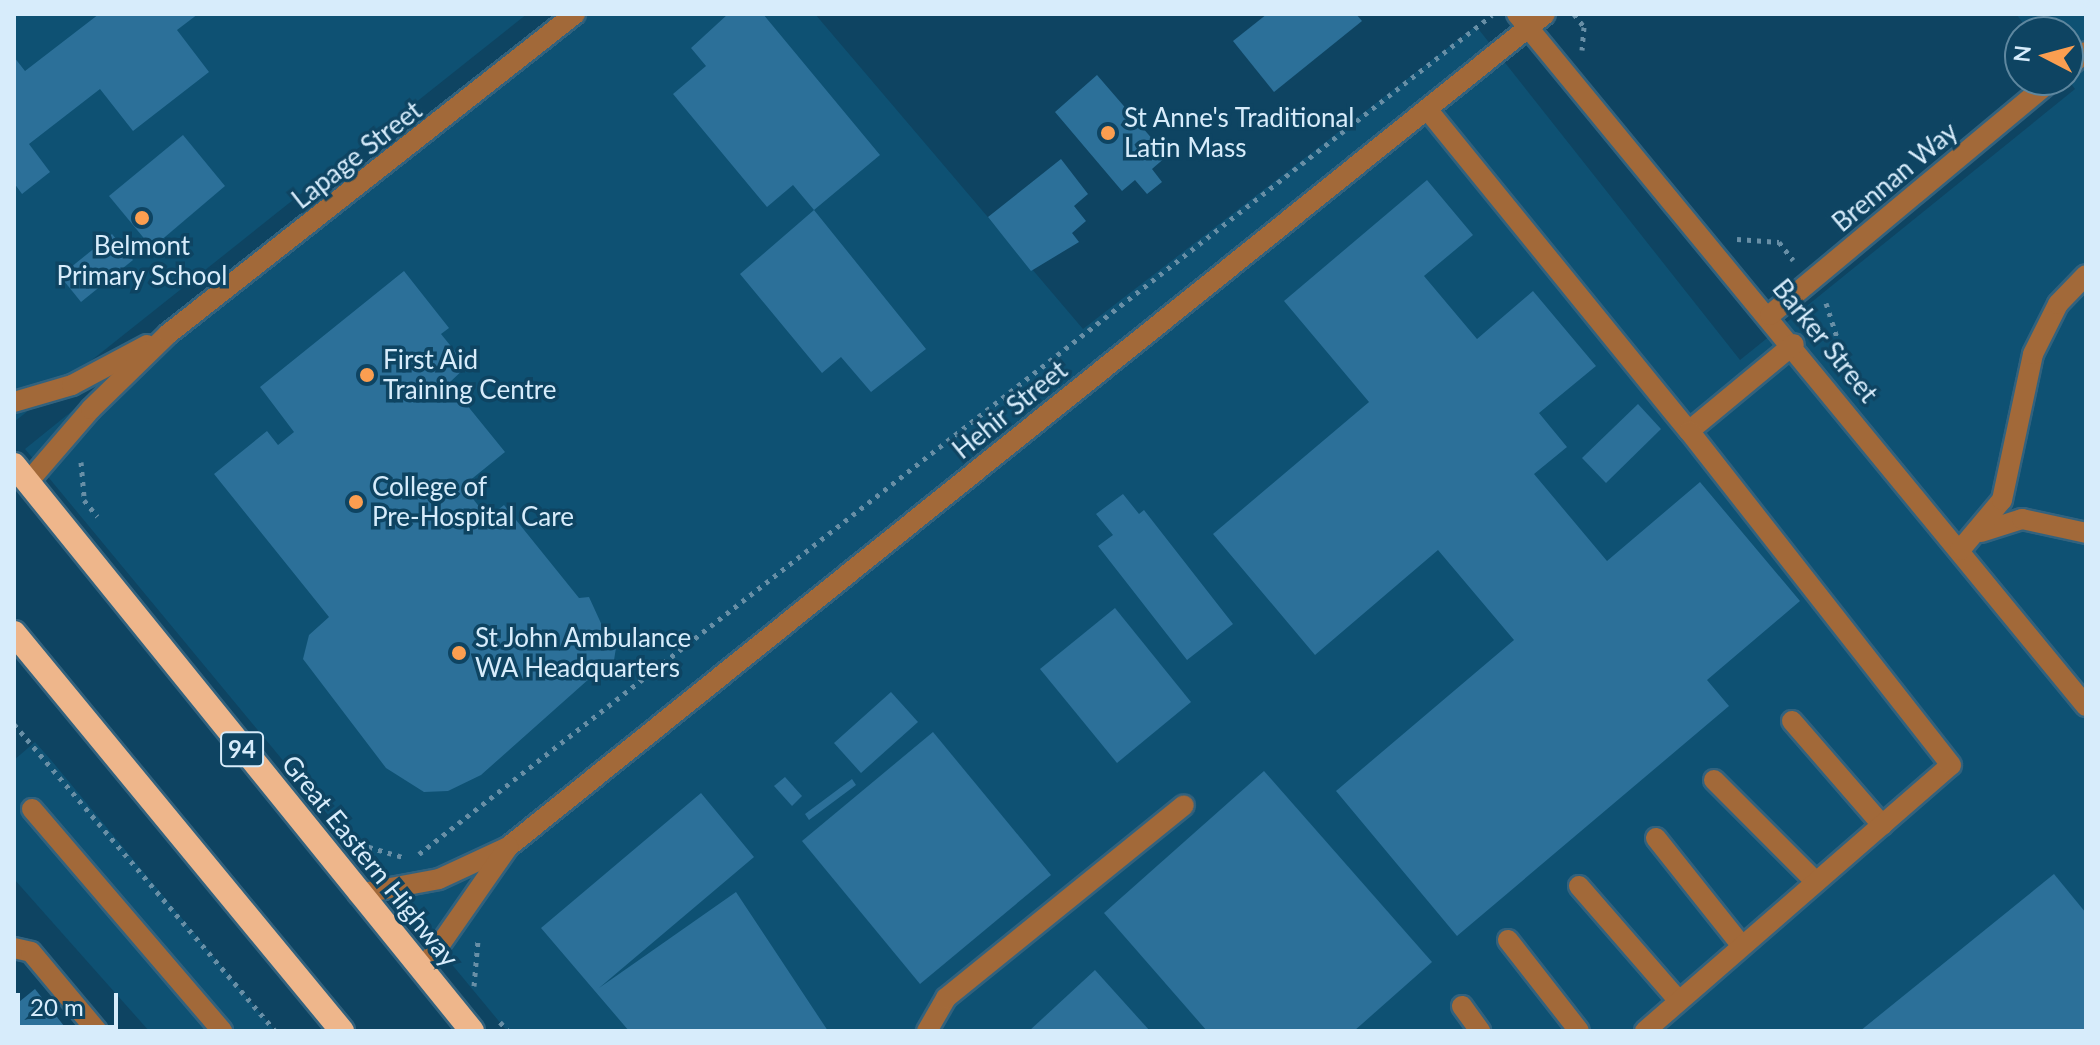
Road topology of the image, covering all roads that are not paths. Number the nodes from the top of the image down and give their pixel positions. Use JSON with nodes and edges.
{"nodes":[{"id":1,"x":575,"y":14,"type":"edge"},
{"id":2,"x":1545,"y":14,"type":"edge"},
{"id":3,"x":1523,"y":21,"type":"edge"},
{"id":4,"x":2033,"y":96,"type":"edge"},
{"id":5,"x":1427,"y":109,"type":"junction"},
{"id":6,"x":2086,"y":275,"type":"edge"},
{"id":7,"x":1770,"y":315,"type":"junction"},
{"id":8,"x":168,"y":334,"type":"junction"},
{"id":9,"x":1794,"y":344,"type":"junction"},
{"id":10,"x":14,"y":402,"type":"edge"},
{"id":11,"x":1689,"y":431,"type":"junction"},
{"id":12,"x":21,"y":474,"type":"edge"},
{"id":13,"x":1981,"y":532,"type":"junction"},
{"id":14,"x":2086,"y":533,"type":"edge"},
{"id":15,"x":1960,"y":550,"type":"junction"},
{"id":16,"x":14,"y":633,"type":"edge"},
{"id":17,"x":2086,"y":706,"type":"edge"},
{"id":18,"x":1792,"y":721,"type":"dead end"},
{"id":19,"x":1714,"y":780,"type":"dead end"},
{"id":20,"x":1184,"y":805,"type":"dead end"},
{"id":21,"x":32,"y":809,"type":"dead end"},
{"id":22,"x":1882,"y":825,"type":"junction"},
{"id":23,"x":1656,"y":838,"type":"dead end"},
{"id":24,"x":508,"y":847,"type":"junction"},
{"id":25,"x":1816,"y":882,"type":"junction"},
{"id":26,"x":1579,"y":886,"type":"dead end"},
{"id":27,"x":358,"y":894,"type":"junction"},
{"id":28,"x":1508,"y":940,"type":"dead end"},
{"id":29,"x":1742,"y":946,"type":"junction"},
{"id":30,"x":14,"y":948,"type":"edge"},
{"id":31,"x":423,"y":969,"type":"junction"},
{"id":32,"x":1679,"y":1001,"type":"junction"},
{"id":33,"x":1462,"y":1006,"type":"dead end"},
{"id":34,"x":97,"y":1031,"type":"edge"},
{"id":35,"x":222,"y":1031,"type":"edge"},
{"id":36,"x":342,"y":1031,"type":"edge"},
{"id":37,"x":472,"y":1031,"type":"edge"},
{"id":38,"x":927,"y":1031,"type":"edge"},
{"id":39,"x":1480,"y":1031,"type":"edge"},
{"id":40,"x":1579,"y":1031,"type":"edge"},
{"id":41,"x":1645,"y":1031,"type":"edge"}],
"edges":[{"from":1,"to":8,"type":"street","name":"Lapage Street"},
{"from":2,"to":3,"type":"street","name":"Hehir Street"},
{"from":3,"to":5,"type":"street","name":"Hehir Street"},
{"from":3,"to":7,"type":"street","name":"Barker Street"},
{"from":4,"to":7,"type":"street","name":"Brennan Way"},
{"from":5,"to":11,"type":"street"},
{"from":5,"to":24,"type":"street","name":"Hehir Street"},
{"from":6,"to":13,"type":"street"},
{"from":7,"to":9,"type":"street","name":"Barker Street"},
{"from":8,"to":10,"type":"street","name":"Lapage Street"},
{"from":8,"to":12,"type":"street","name":"Lapage Street"},
{"from":9,"to":11,"type":"street"},
{"from":9,"to":15,"type":"street","name":"Barker Street"},
{"from":11,"to":22,"type":"street"},
{"from":12,"to":27,"type":"highway","name":"Great Eastern Highway","number":"94"},
{"from":13,"to":14,"type":"street"},
{"from":13,"to":15,"type":"street"},
{"from":15,"to":17,"type":"street","name":"Barker Street"},
{"from":16,"to":36,"type":"highway"},
{"from":18,"to":22,"type":"street"},
{"from":19,"to":25,"type":"street"},
{"from":20,"to":38,"type":"street"},
{"from":21,"to":35,"type":"street"},
{"from":22,"to":25,"type":"street"},
{"from":23,"to":29,"type":"street"},
{"from":24,"to":27,"type":"street","name":"Hehir Street"},
{"from":24,"to":31,"type":"street","name":"Hehir Street"},
{"from":25,"to":29,"type":"street"},
{"from":26,"to":32,"type":"street"},
{"from":27,"to":31,"type":"highway","name":"Great Eastern Highway","number":"94"},
{"from":28,"to":40,"type":"street"},
{"from":29,"to":32,"type":"street"},
{"from":30,"to":34,"type":"street"},
{"from":31,"to":37,"type":"highway","name":"Great Eastern Highway","number":"94"},
{"from":32,"to":41,"type":"street"},
{"from":33,"to":39,"type":"street"}]}
